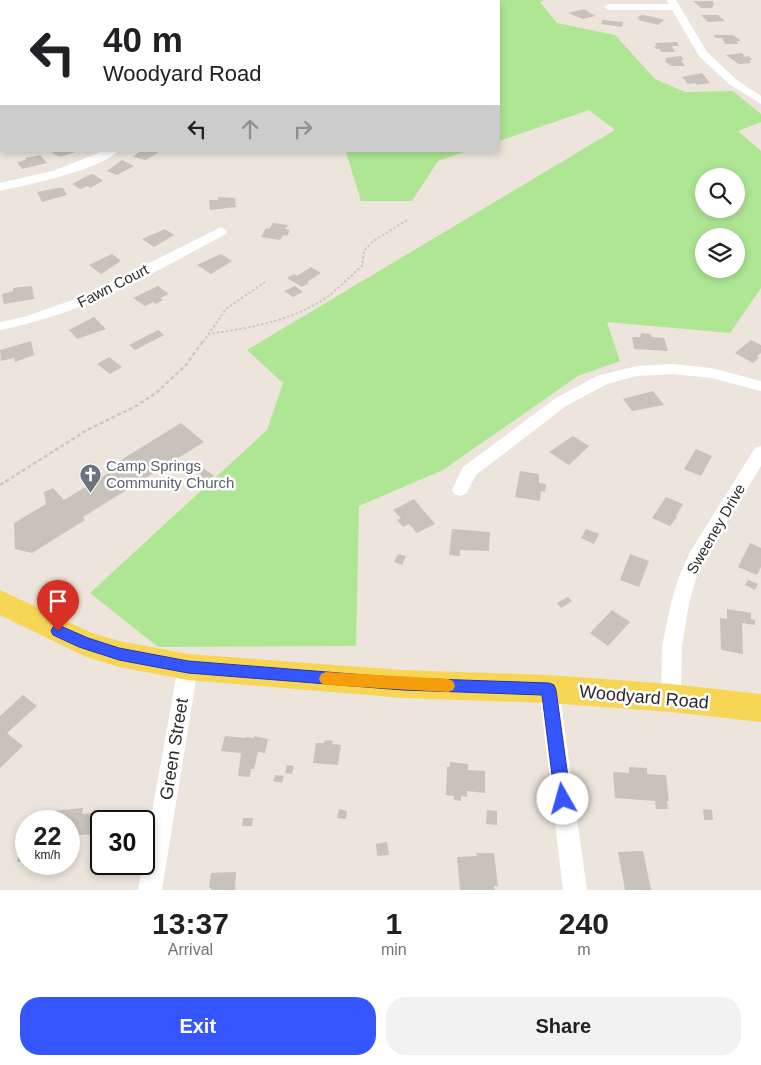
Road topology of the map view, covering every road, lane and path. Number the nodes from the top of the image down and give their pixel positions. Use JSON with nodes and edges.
{"nodes":[{"id":1,"x":673,"y":4,"type":"edge"},
{"id":2,"x":609,"y":8,"type":"dead end"},
{"id":3,"x":761,"y":101,"type":"edge"},
{"id":4,"x":110,"y":152,"type":"edge"},
{"id":5,"x":0,"y":187,"type":"edge"},
{"id":6,"x":407,"y":220,"type":"dead end"},
{"id":7,"x":221,"y":231,"type":"dead end"},
{"id":8,"x":265,"y":282,"type":"dead end"},
{"id":9,"x":0,"y":326,"type":"edge"},
{"id":10,"x":208,"y":334,"type":"junction"},
{"id":11,"x":761,"y":386,"type":"edge"},
{"id":12,"x":761,"y":452,"type":"edge"},
{"id":13,"x":0,"y":485,"type":"edge"},
{"id":14,"x":460,"y":490,"type":"dead end"},
{"id":15,"x":0,"y":602,"type":"edge"},
{"id":16,"x":188,"y":667,"type":"junction"},
{"id":17,"x":549,"y":690,"type":"junction"},
{"id":18,"x":672,"y":698,"type":"junction"},
{"id":19,"x":761,"y":708,"type":"edge"},
{"id":20,"x":150,"y":890,"type":"edge"},
{"id":21,"x":575,"y":890,"type":"edge"}],
"edges":[{"from":1,"to":2,"type":"street"},
{"from":1,"to":3,"type":"street"},
{"from":4,"to":5,"type":"street"},
{"from":6,"to":10,"type":"path"},
{"from":7,"to":9,"type":"street","name":"Fawn Court"},
{"from":8,"to":10,"type":"path"},
{"from":10,"to":13,"type":"path"},
{"from":11,"to":14,"type":"street"},
{"from":12,"to":18,"type":"street","name":"Sweeney Drive"},
{"from":15,"to":16,"type":"main road","name":"Woodyard Road"},
{"from":16,"to":17,"type":"main road","name":"Woodyard Road"},
{"from":16,"to":20,"type":"street","name":"Green Street"},
{"from":17,"to":18,"type":"main road","name":"Woodyard Road"},
{"from":17,"to":21,"type":"street"},
{"from":18,"to":19,"type":"main road","name":"Woodyard Road"}]}
